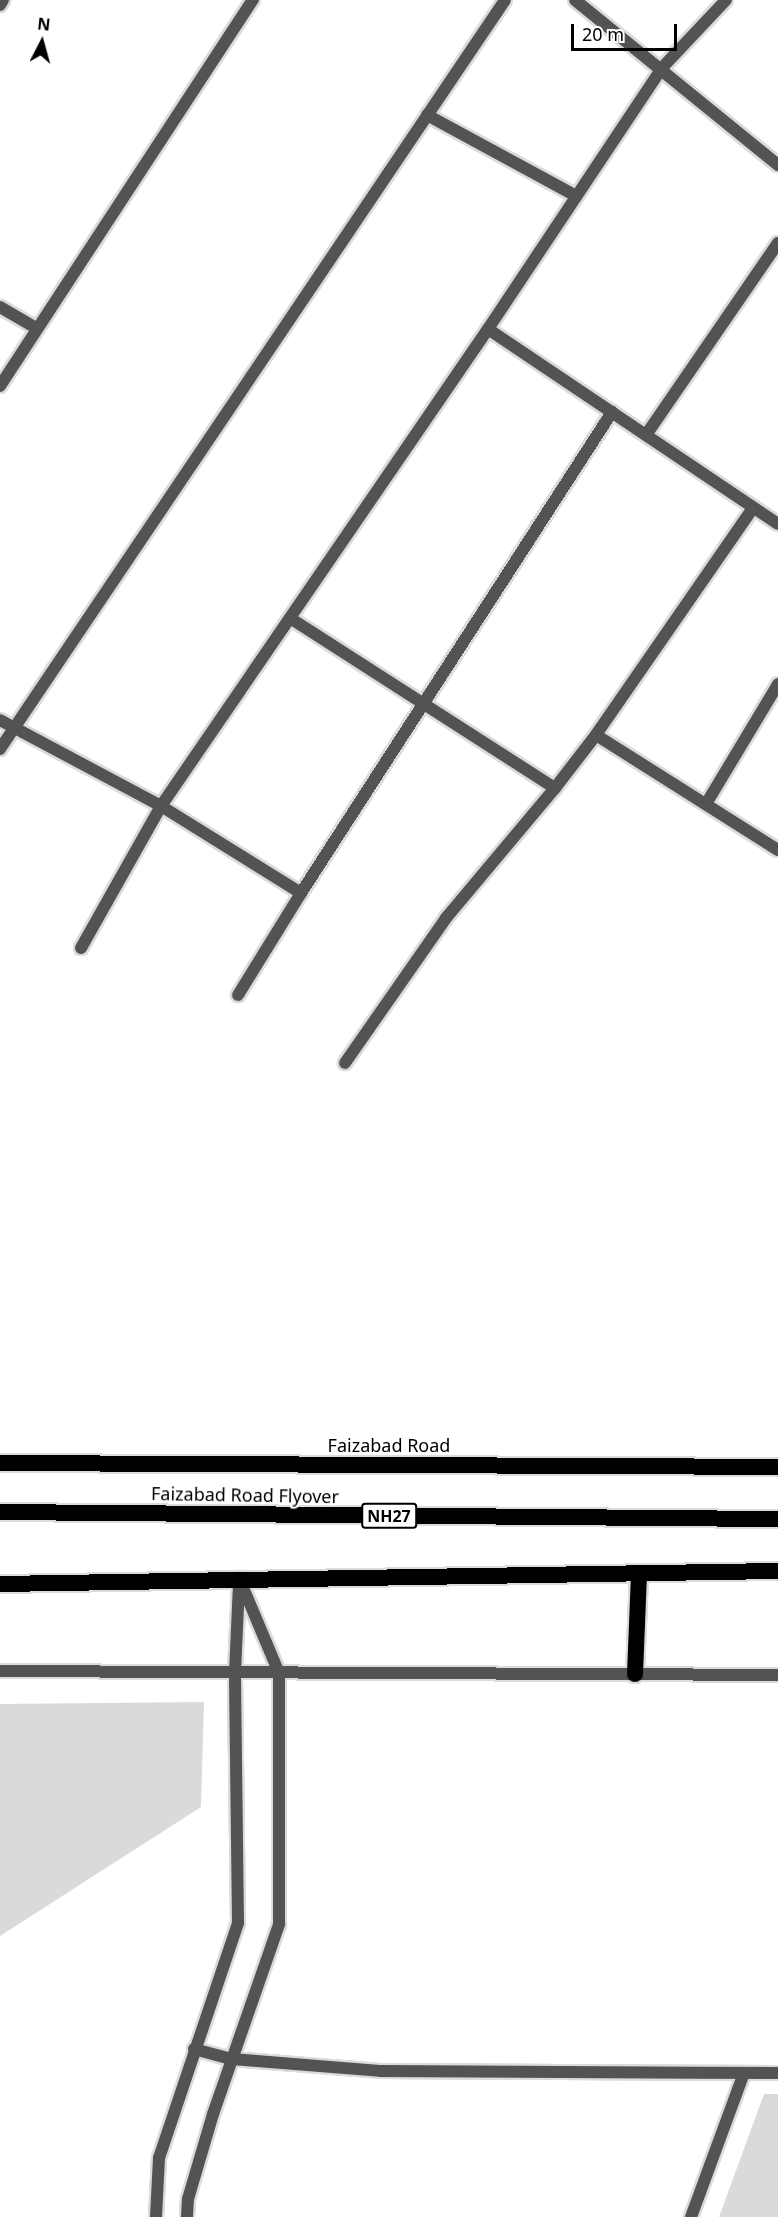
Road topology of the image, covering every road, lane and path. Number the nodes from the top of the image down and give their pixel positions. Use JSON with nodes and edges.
{"nodes":[{"id":1,"x":3,"y":0,"type":"edge"},
{"id":2,"x":253,"y":0,"type":"edge"},
{"id":3,"x":505,"y":0,"type":"edge"},
{"id":4,"x":575,"y":0,"type":"edge"},
{"id":5,"x":726,"y":0,"type":"edge"},
{"id":6,"x":0,"y":4,"type":"edge"},
{"id":7,"x":662,"y":68,"type":"junction"},
{"id":8,"x":427,"y":115,"type":"junction"},
{"id":9,"x":778,"y":165,"type":"edge"},
{"id":10,"x":576,"y":196,"type":"junction"},
{"id":11,"x":778,"y":243,"type":"edge"},
{"id":12,"x":0,"y":307,"type":"edge"},
{"id":13,"x":36,"y":328,"type":"junction"},
{"id":14,"x":488,"y":329,"type":"junction"},
{"id":15,"x":0,"y":386,"type":"edge"},
{"id":16,"x":612,"y":412,"type":"junction"},
{"id":17,"x":646,"y":435,"type":"junction"},
{"id":18,"x":753,"y":508,"type":"junction"},
{"id":19,"x":778,"y":524,"type":"edge"},
{"id":20,"x":290,"y":618,"type":"junction"},
{"id":21,"x":778,"y":684,"type":"edge"},
{"id":22,"x":423,"y":703,"type":"junction"},
{"id":23,"x":0,"y":720,"type":"edge"},
{"id":24,"x":12,"y":727,"type":"junction"},
{"id":25,"x":596,"y":735,"type":"junction"},
{"id":26,"x":0,"y":749,"type":"edge"},
{"id":27,"x":555,"y":788,"type":"junction"},
{"id":28,"x":705,"y":804,"type":"junction"},
{"id":29,"x":161,"y":806,"type":"junction"},
{"id":30,"x":778,"y":850,"type":"edge"},
{"id":31,"x":301,"y":893,"type":"junction"},
{"id":32,"x":81,"y":948,"type":"dead end"},
{"id":33,"x":238,"y":995,"type":"dead end"},
{"id":34,"x":345,"y":1063,"type":"dead end"},
{"id":35,"x":0,"y":1463,"type":"edge"},
{"id":36,"x":776,"y":1463,"type":"edge"},
{"id":37,"x":0,"y":1512,"type":"edge"},
{"id":38,"x":778,"y":1519,"type":"edge"},
{"id":39,"x":778,"y":1571,"type":"edge"},
{"id":40,"x":639,"y":1573,"type":"junction"},
{"id":41,"x":239,"y":1578,"type":"junction"},
{"id":42,"x":0,"y":1584,"type":"edge"},
{"id":43,"x":0,"y":1671,"type":"edge"},
{"id":44,"x":235,"y":1672,"type":"junction"},
{"id":45,"x":279,"y":1673,"type":"junction"},
{"id":46,"x":635,"y":1674,"type":"junction"},
{"id":47,"x":778,"y":1675,"type":"edge"},
{"id":48,"x":194,"y":2049,"type":"junction"},
{"id":49,"x":232,"y":2059,"type":"junction"},
{"id":50,"x":744,"y":2073,"type":"junction"},
{"id":51,"x":778,"y":2073,"type":"edge"},
{"id":52,"x":156,"y":2217,"type":"edge"},
{"id":53,"x":187,"y":2217,"type":"edge"},
{"id":54,"x":691,"y":2217,"type":"edge"}],
"edges":[{"from":1,"to":6,"type":"street"},
{"from":2,"to":13,"type":"street"},
{"from":3,"to":8,"type":"street"},
{"from":4,"to":7,"type":"street"},
{"from":5,"to":7,"type":"street"},
{"from":7,"to":9,"type":"street"},
{"from":7,"to":10,"type":"street"},
{"from":8,"to":10,"type":"street"},
{"from":8,"to":24,"type":"street"},
{"from":10,"to":14,"type":"street"},
{"from":11,"to":17,"type":"street"},
{"from":12,"to":13,"type":"street"},
{"from":13,"to":15,"type":"street"},
{"from":14,"to":16,"type":"street"},
{"from":14,"to":20,"type":"street"},
{"from":16,"to":17,"type":"street"},
{"from":16,"to":22,"type":"street"},
{"from":17,"to":18,"type":"street"},
{"from":18,"to":19,"type":"street"},
{"from":18,"to":25,"type":"street"},
{"from":20,"to":22,"type":"street"},
{"from":20,"to":29,"type":"street"},
{"from":21,"to":28,"type":"street"},
{"from":22,"to":27,"type":"street"},
{"from":22,"to":31,"type":"street"},
{"from":23,"to":24,"type":"street"},
{"from":24,"to":26,"type":"street"},
{"from":24,"to":29,"type":"street"},
{"from":25,"to":27,"type":"street"},
{"from":25,"to":28,"type":"street"},
{"from":27,"to":34,"type":"street"},
{"from":28,"to":30,"type":"street"},
{"from":29,"to":31,"type":"street"},
{"from":29,"to":32,"type":"street"},
{"from":31,"to":33,"type":"street"},
{"from":35,"to":36,"type":"highway","name":"Faizabad Road"},
{"from":37,"to":38,"type":"highway","name":"Faizabad Road Flyover","number":"NH27"},
{"from":39,"to":40,"type":"highway"},
{"from":40,"to":41,"type":"highway"},
{"from":40,"to":46,"type":"highway"},
{"from":41,"to":42,"type":"highway"},
{"from":41,"to":44,"type":"street"},
{"from":41,"to":45,"type":"street"},
{"from":43,"to":44,"type":"street"},
{"from":44,"to":45,"type":"street"},
{"from":44,"to":48,"type":"street"},
{"from":45,"to":46,"type":"street"},
{"from":45,"to":49,"type":"street"},
{"from":46,"to":47,"type":"street"},
{"from":48,"to":49,"type":"street"},
{"from":48,"to":52,"type":"street"},
{"from":49,"to":50,"type":"street"},
{"from":49,"to":53,"type":"street"},
{"from":50,"to":51,"type":"street"},
{"from":50,"to":54,"type":"street"}]}
